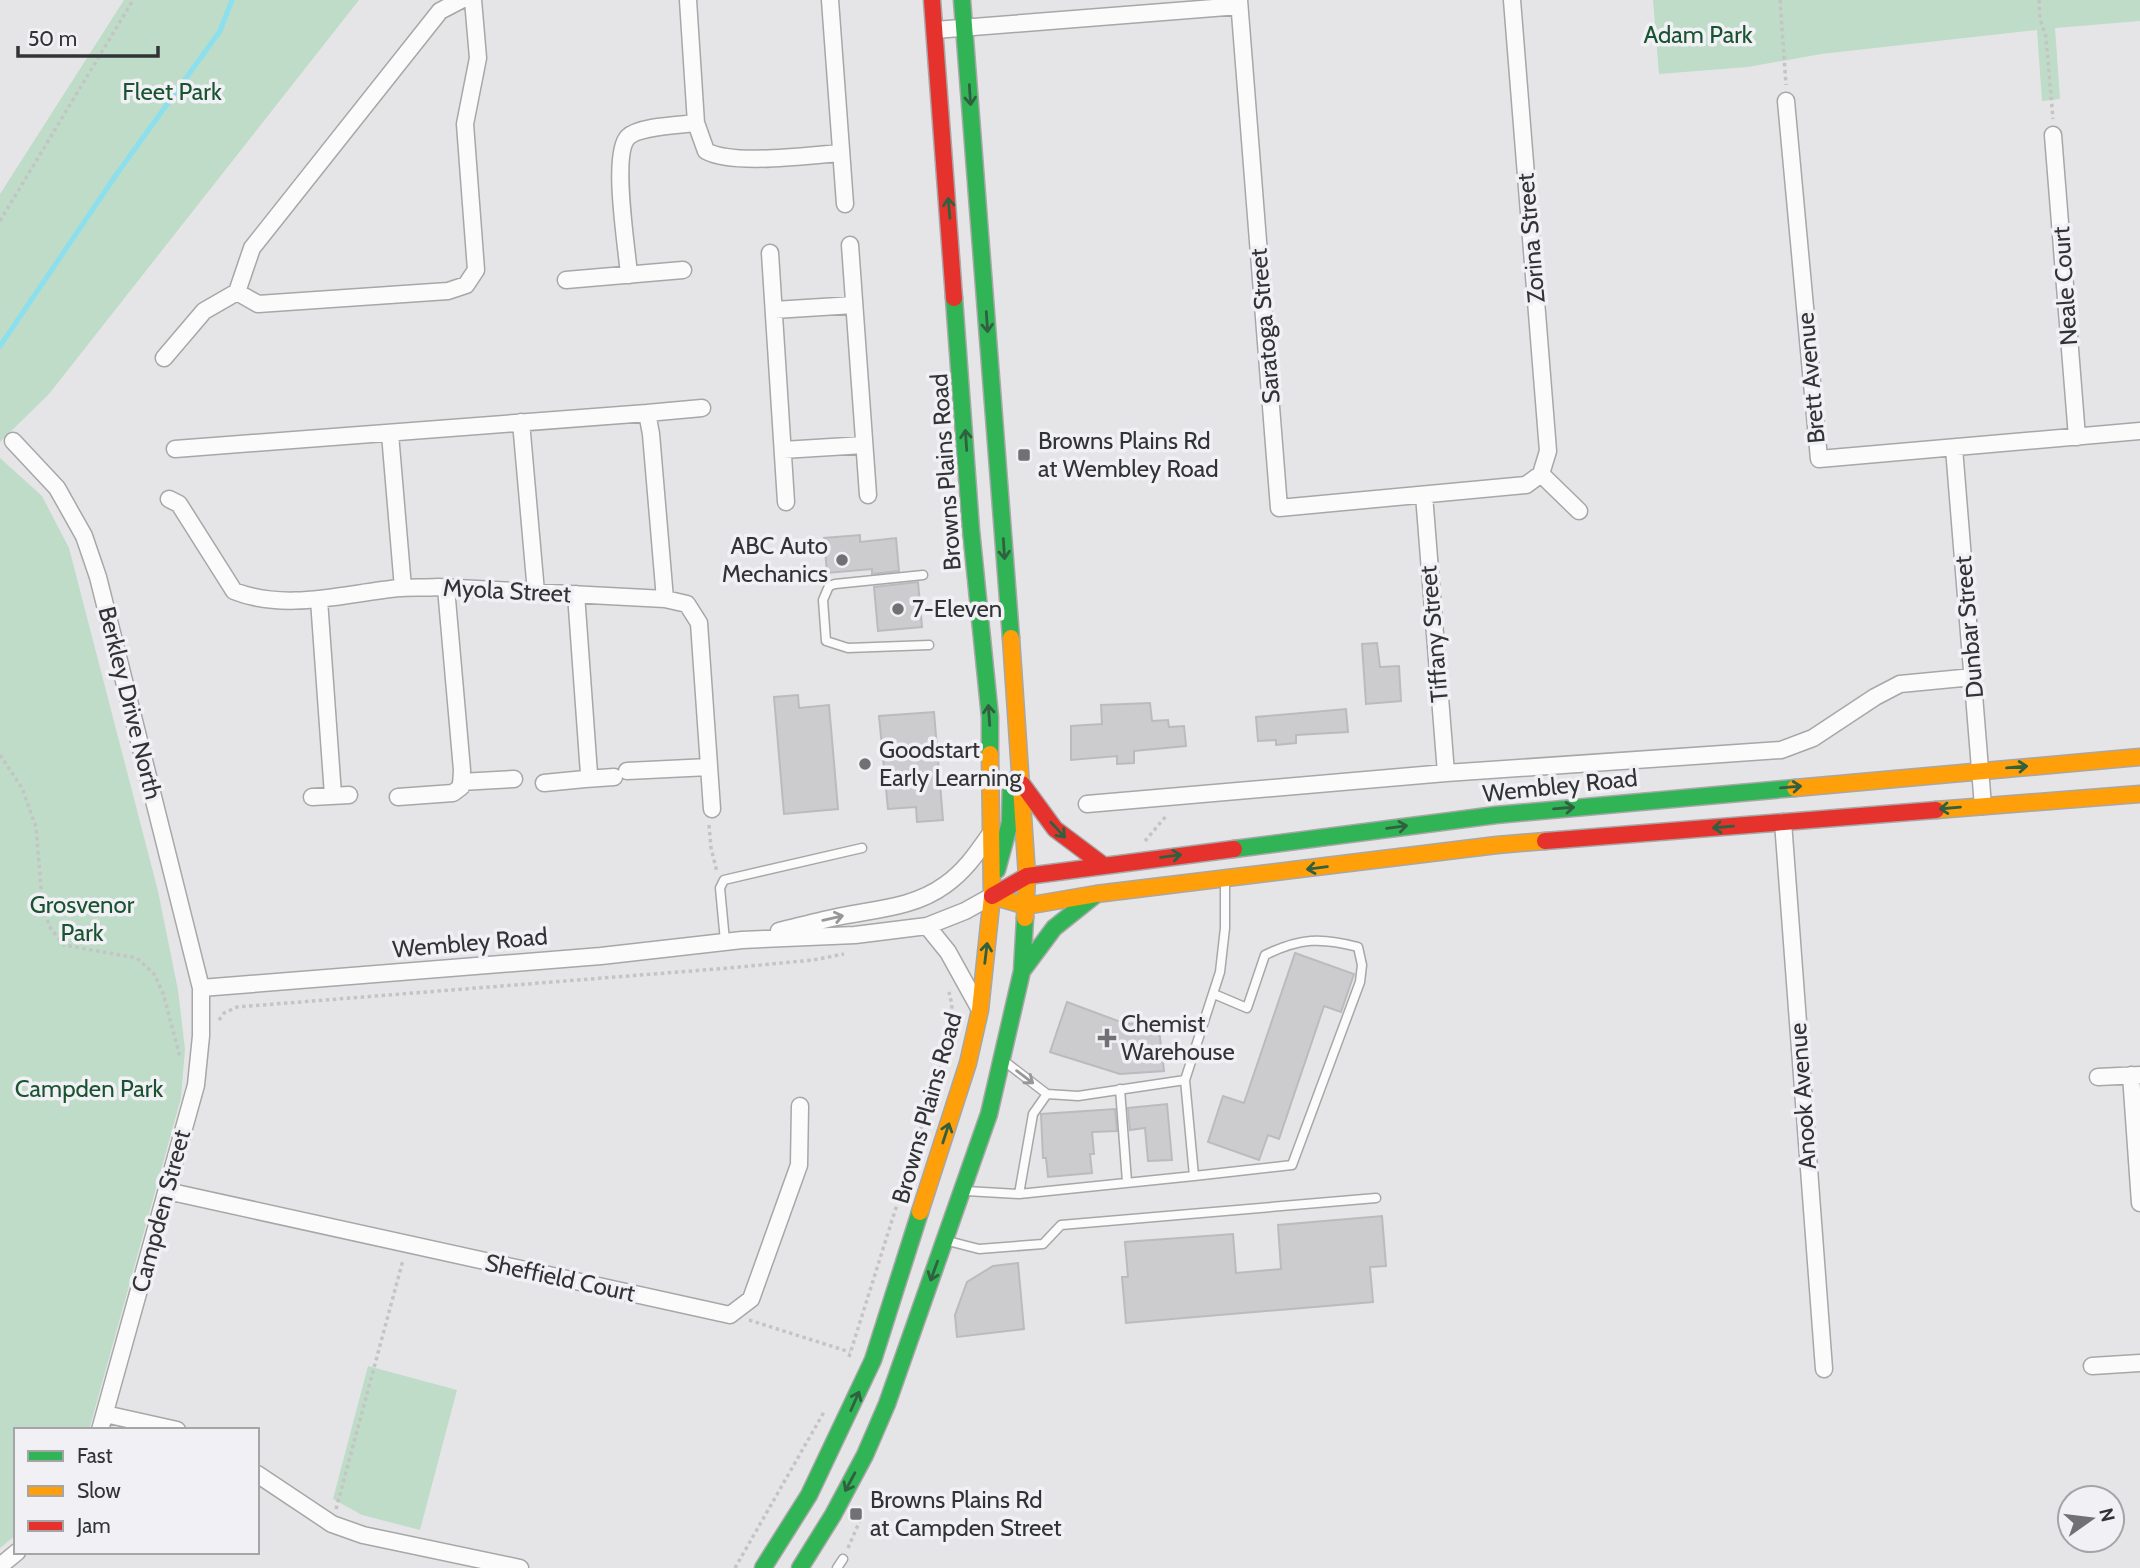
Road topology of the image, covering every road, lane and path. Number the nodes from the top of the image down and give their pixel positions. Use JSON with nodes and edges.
{"nodes":[{"id":1,"x":133,"y":0,"type":"edge"},
{"id":2,"x":461,"y":0,"type":"edge"},
{"id":3,"x":473,"y":0,"type":"edge"},
{"id":4,"x":688,"y":0,"type":"edge"},
{"id":5,"x":830,"y":0,"type":"edge"},
{"id":6,"x":932,"y":0,"type":"edge"},
{"id":7,"x":962,"y":0,"type":"edge"},
{"id":8,"x":1513,"y":0,"type":"edge"},
{"id":9,"x":1780,"y":0,"type":"edge"},
{"id":10,"x":2039,"y":0,"type":"edge"},
{"id":11,"x":1239,"y":3,"type":"edge"},
{"id":12,"x":965,"y":27,"type":"junction"},
{"id":13,"x":935,"y":30,"type":"junction"},
{"id":14,"x":1786,"y":101,"type":"joint"},
{"id":15,"x":696,"y":123,"type":"junction"},
{"id":16,"x":2053,"y":135,"type":"joint"},
{"id":17,"x":841,"y":153,"type":"junction"},
{"id":18,"x":845,"y":204,"type":"dead end"},
{"id":19,"x":0,"y":221,"type":"edge"},
{"id":20,"x":850,"y":245,"type":"dead end"},
{"id":21,"x":770,"y":253,"type":"dead end"},
{"id":22,"x":683,"y":270,"type":"dead end"},
{"id":23,"x":629,"y":275,"type":"junction"},
{"id":24,"x":566,"y":280,"type":"dead end"},
{"id":25,"x":237,"y":292,"type":"junction"},
{"id":26,"x":854,"y":305,"type":"junction"},
{"id":27,"x":774,"y":310,"type":"junction"},
{"id":28,"x":164,"y":358,"type":"dead end"},
{"id":29,"x":702,"y":408,"type":"dead end"},
{"id":30,"x":647,"y":413,"type":"junction"},
{"id":31,"x":521,"y":422,"type":"junction"},
{"id":32,"x":2140,"y":432,"type":"edge"},
{"id":33,"x":390,"y":434,"type":"junction"},
{"id":34,"x":2077,"y":437,"type":"junction"},
{"id":35,"x":13,"y":441,"type":"dead end"},
{"id":36,"x":864,"y":445,"type":"junction"},
{"id":37,"x":1954,"y":448,"type":"junction"},
{"id":38,"x":176,"y":449,"type":"dead end"},
{"id":39,"x":783,"y":450,"type":"junction"},
{"id":40,"x":1541,"y":474,"type":"junction"},
{"id":41,"x":868,"y":495,"type":"dead end"},
{"id":42,"x":1423,"y":495,"type":"junction"},
{"id":43,"x":169,"y":499,"type":"dead end"},
{"id":44,"x":786,"y":502,"type":"dead end"},
{"id":45,"x":1579,"y":511,"type":"dead end"},
{"id":46,"x":923,"y":575,"type":"dead end"},
{"id":47,"x":403,"y":588,"type":"junction"},
{"id":48,"x":446,"y":588,"type":"junction"},
{"id":49,"x":537,"y":592,"type":"junction"},
{"id":50,"x":576,"y":594,"type":"junction"},
{"id":51,"x":665,"y":599,"type":"junction"},
{"id":52,"x":318,"y":600,"type":"junction"},
{"id":53,"x":929,"y":645,"type":"dead end"},
{"id":54,"x":1973,"y":677,"type":"junction"},
{"id":55,"x":1016,"y":713,"type":"junction"},
{"id":56,"x":0,"y":755,"type":"edge"},
{"id":57,"x":2140,"y":757,"type":"edge"},
{"id":58,"x":709,"y":766,"type":"junction"},
{"id":59,"x":1980,"y":769,"type":"junction"},
{"id":60,"x":1446,"y":773,"type":"junction"},
{"id":61,"x":514,"y":779,"type":"dead end"},
{"id":62,"x":585,"y":779,"type":"junction"},
{"id":63,"x":461,"y":782,"type":"junction"},
{"id":64,"x":544,"y":783,"type":"dead end"},
{"id":65,"x":1022,"y":784,"type":"junction"},
{"id":66,"x":2140,"y":794,"type":"edge"},
{"id":67,"x":1183,"y":796,"type":"junction"},
{"id":68,"x":312,"y":797,"type":"dead end"},
{"id":69,"x":398,"y":797,"type":"dead end"},
{"id":70,"x":1087,"y":804,"type":"dead end"},
{"id":71,"x":1983,"y":806,"type":"junction"},
{"id":72,"x":712,"y":809,"type":"joint"},
{"id":73,"x":1783,"y":822,"type":"junction"},
{"id":74,"x":991,"y":832,"type":"junction"},
{"id":75,"x":862,"y":848,"type":"dead end"},
{"id":76,"x":1128,"y":861,"type":"junction"},
{"id":77,"x":1103,"y":865,"type":"junction"},
{"id":78,"x":1027,"y":876,"type":"junction"},
{"id":79,"x":1225,"y":879,"type":"junction"},
{"id":80,"x":720,"y":888,"type":"junction"},
{"id":81,"x":1096,"y":894,"type":"junction"},
{"id":82,"x":992,"y":896,"type":"junction"},
{"id":83,"x":1026,"y":906,"type":"junction"},
{"id":84,"x":927,"y":926,"type":"junction"},
{"id":85,"x":743,"y":940,"type":"junction"},
{"id":86,"x":725,"y":942,"type":"junction"},
{"id":87,"x":852,"y":953,"type":"dead end"},
{"id":88,"x":1022,"y":971,"type":"junction"},
{"id":89,"x":948,"y":985,"type":"dead end"},
{"id":90,"x":201,"y":988,"type":"junction"},
{"id":91,"x":1214,"y":994,"type":"junction"},
{"id":92,"x":980,"y":1010,"type":"junction"},
{"id":93,"x":217,"y":1026,"type":"dead end"},
{"id":94,"x":1003,"y":1060,"type":"junction"},
{"id":95,"x":180,"y":1061,"type":"dead end"},
{"id":96,"x":2136,"y":1075,"type":"edge"},
{"id":97,"x":2098,"y":1077,"type":"dead end"},
{"id":98,"x":1185,"y":1080,"type":"junction"},
{"id":99,"x":1120,"y":1089,"type":"junction"},
{"id":100,"x":1047,"y":1094,"type":"junction"},
{"id":101,"x":800,"y":1106,"type":"dead end"},
{"id":102,"x":1194,"y":1176,"type":"junction"},
{"id":103,"x":1127,"y":1182,"type":"junction"},
{"id":104,"x":167,"y":1191,"type":"junction"},
{"id":105,"x":963,"y":1191,"type":"junction"},
{"id":106,"x":1019,"y":1194,"type":"junction"},
{"id":107,"x":1376,"y":1198,"type":"dead end"},
{"id":108,"x":2140,"y":1203,"type":"edge"},
{"id":109,"x":945,"y":1240,"type":"junction"},
{"id":110,"x":407,"y":1244,"type":"junction"},
{"id":111,"x":730,"y":1315,"type":"junction"},
{"id":112,"x":850,"y":1352,"type":"junction"},
{"id":113,"x":846,"y":1363,"type":"dead end"},
{"id":114,"x":2140,"y":1363,"type":"edge"},
{"id":115,"x":2092,"y":1366,"type":"dead end"},
{"id":116,"x":1824,"y":1369,"type":"dead end"},
{"id":117,"x":827,"y":1406,"type":"dead end"},
{"id":118,"x":103,"y":1422,"type":"edge"},
{"id":119,"x":158,"y":1428,"type":"edge"},
{"id":120,"x":259,"y":1475,"type":"edge"},
{"id":121,"x":861,"y":1518,"type":"dead end"},
{"id":122,"x":332,"y":1524,"type":"junction"},
{"id":123,"x":15,"y":1554,"type":"edge"},
{"id":124,"x":843,"y":1559,"type":"joint"},
{"id":125,"x":0,"y":1566,"type":"edge"},
{"id":126,"x":520,"y":1568,"type":"edge"},
{"id":127,"x":735,"y":1568,"type":"edge"},
{"id":128,"x":764,"y":1568,"type":"edge"},
{"id":129,"x":800,"y":1568,"type":"edge"},
{"id":130,"x":837,"y":1568,"type":"edge"}],
"edges":[{"from":1,"to":19,"type":"path"},
{"from":2,"to":25,"type":"street"},
{"from":3,"to":25,"type":"street"},
{"from":4,"to":15,"type":"street"},
{"from":5,"to":17,"type":"street"},
{"from":6,"to":13,"type":"main road","name":"Browns Plains Road"},
{"from":7,"to":12,"type":"main road"},
{"from":8,"to":40,"type":"street","name":"Zorina Street"},
{"from":9,"to":14,"type":"path"},
{"from":10,"to":16,"type":"path"},
{"from":11,"to":12,"type":"street"},
{"from":11,"to":42,"type":"street","name":"Saratoga Street"},
{"from":12,"to":13,"type":"street"},
{"from":12,"to":55,"type":"main road","one_way":true},
{"from":74,"to":13,"type":"main road","name":"Browns Plains Road","one_way":true},
{"from":14,"to":37,"type":"street","name":"Brett Avenue"},
{"from":15,"to":17,"type":"street"},
{"from":15,"to":23,"type":"street"},
{"from":16,"to":34,"type":"street","name":"Neale Court"},
{"from":17,"to":18,"type":"street"},
{"from":20,"to":26,"type":"street"},
{"from":21,"to":27,"type":"street"},
{"from":22,"to":23,"type":"street"},
{"from":23,"to":24,"type":"street"},
{"from":25,"to":28,"type":"street"},
{"from":26,"to":27,"type":"street"},
{"from":26,"to":36,"type":"street"},
{"from":27,"to":39,"type":"street"},
{"from":29,"to":30,"type":"street"},
{"from":30,"to":31,"type":"street"},
{"from":30,"to":51,"type":"street"},
{"from":31,"to":33,"type":"street"},
{"from":31,"to":49,"type":"street"},
{"from":32,"to":34,"type":"street","name":"Brett Avenue"},
{"from":33,"to":38,"type":"street"},
{"from":33,"to":47,"type":"street"},
{"from":34,"to":37,"type":"street","name":"Brett Avenue"},
{"from":35,"to":90,"type":"street","name":"Berkley Drive North"},
{"from":36,"to":39,"type":"street"},
{"from":36,"to":41,"type":"street"},
{"from":37,"to":54,"type":"street","name":"Dunbar Street"},
{"from":39,"to":44,"type":"street"},
{"from":40,"to":42,"type":"street"},
{"from":40,"to":45,"type":"street"},
{"from":42,"to":60,"type":"street","name":"Tiffany Street"},
{"from":43,"to":52,"type":"street","name":"Myola Street"},
{"from":46,"to":53,"type":"lane"},
{"from":47,"to":48,"type":"street","name":"Myola Street"},
{"from":47,"to":52,"type":"street","name":"Myola Street"},
{"from":48,"to":49,"type":"street","name":"Myola Street"},
{"from":48,"to":63,"type":"street"},
{"from":49,"to":50,"type":"street","name":"Myola Street"},
{"from":50,"to":51,"type":"street","name":"Myola Street"},
{"from":50,"to":62,"type":"street"},
{"from":51,"to":58,"type":"street","name":"Myola Street"},
{"from":52,"to":68,"type":"street"},
{"from":54,"to":59,"type":"street","name":"Dunbar Street"},
{"from":54,"to":60,"type":"street","name":"Wembley Road"},
{"from":55,"to":65,"type":"main road"},
{"from":55,"to":82,"type":"main road"},
{"from":56,"to":95,"type":"path"},
{"from":59,"to":57,"type":"main road","name":"Wembley Road","one_way":true},
{"from":58,"to":62,"type":"street"},
{"from":58,"to":72,"type":"street","name":"Myola Street"},
{"from":59,"to":71,"type":"street","name":"Dunbar Street"},
{"from":76,"to":59,"type":"main road","name":"Wembley Road","one_way":true},
{"from":60,"to":67,"type":"street","name":"Wembley Road"},
{"from":61,"to":63,"type":"street"},
{"from":62,"to":64,"type":"street"},
{"from":63,"to":69,"type":"street"},
{"from":65,"to":77,"type":"main road","one_way":true},
{"from":65,"to":78,"type":"main road"},
{"from":66,"to":71,"type":"main road"},
{"from":67,"to":70,"type":"street","name":"Wembley Road"},
{"from":67,"to":76,"type":"path"},
{"from":71,"to":73,"type":"main road","one_way":true},
{"from":72,"to":80,"type":"path"},
{"from":73,"to":79,"type":"main road","one_way":true},
{"from":73,"to":116,"type":"street","name":"Anook Avenue"},
{"from":74,"to":82,"type":"main road","name":"Browns Plains Road"},
{"from":85,"to":74,"type":"street","name":"Wembley Road","one_way":true},
{"from":75,"to":80,"type":"lane"},
{"from":76,"to":77,"type":"main road","name":"Wembley Road"},
{"from":77,"to":78,"type":"main road","name":"Wembley Road"},
{"from":78,"to":82,"type":"main road","name":"Wembley Road"},
{"from":78,"to":83,"type":"main road"},
{"from":79,"to":81,"type":"main road"},
{"from":79,"to":91,"type":"lane"},
{"from":80,"to":86,"type":"lane"},
{"from":81,"to":83,"type":"main road"},
{"from":81,"to":88,"type":"main road"},
{"from":82,"to":83,"type":"main road"},
{"from":82,"to":84,"type":"street","name":"Wembley Road"},
{"from":92,"to":82,"type":"main road","name":"Browns Plains Road","one_way":true},
{"from":83,"to":88,"type":"main road"},
{"from":84,"to":85,"type":"street","name":"Wembley Road"},
{"from":84,"to":92,"type":"street"},
{"from":85,"to":86,"type":"street","name":"Wembley Road"},
{"from":86,"to":90,"type":"street","name":"Wembley Road"},
{"from":87,"to":93,"type":"path"},
{"from":88,"to":94,"type":"main road"},
{"from":89,"to":112,"type":"path"},
{"from":90,"to":104,"type":"street","name":"Campden Street"},
{"from":91,"to":98,"type":"lane"},
{"from":91,"to":102,"type":"lane"},
{"from":128,"to":92,"type":"main road","name":"Browns Plains Road","one_way":true},
{"from":94,"to":100,"type":"lane","one_way":true},
{"from":94,"to":105,"type":"main road"},
{"from":96,"to":97,"type":"street"},
{"from":96,"to":108,"type":"street"},
{"from":98,"to":99,"type":"lane"},
{"from":98,"to":102,"type":"lane"},
{"from":99,"to":100,"type":"lane"},
{"from":99,"to":103,"type":"lane"},
{"from":100,"to":106,"type":"lane"},
{"from":101,"to":111,"type":"street"},
{"from":102,"to":103,"type":"lane"},
{"from":103,"to":106,"type":"lane"},
{"from":104,"to":110,"type":"street","name":"Sheffield Court"},
{"from":104,"to":118,"type":"street","name":"Campden Street"},
{"from":105,"to":106,"type":"lane"},
{"from":105,"to":109,"type":"main road"},
{"from":107,"to":109,"type":"lane"},
{"from":109,"to":129,"type":"main road","one_way":true},
{"from":110,"to":111,"type":"street","name":"Sheffield Court"},
{"from":110,"to":122,"type":"path"},
{"from":111,"to":112,"type":"path"},
{"from":112,"to":113,"type":"path"},
{"from":114,"to":115,"type":"street"},
{"from":117,"to":127,"type":"path"},
{"from":118,"to":119,"type":"street"},
{"from":120,"to":122,"type":"street"},
{"from":121,"to":124,"type":"path"},
{"from":122,"to":126,"type":"street"},
{"from":123,"to":125,"type":"street"},
{"from":124,"to":130,"type":"lane"}]}
